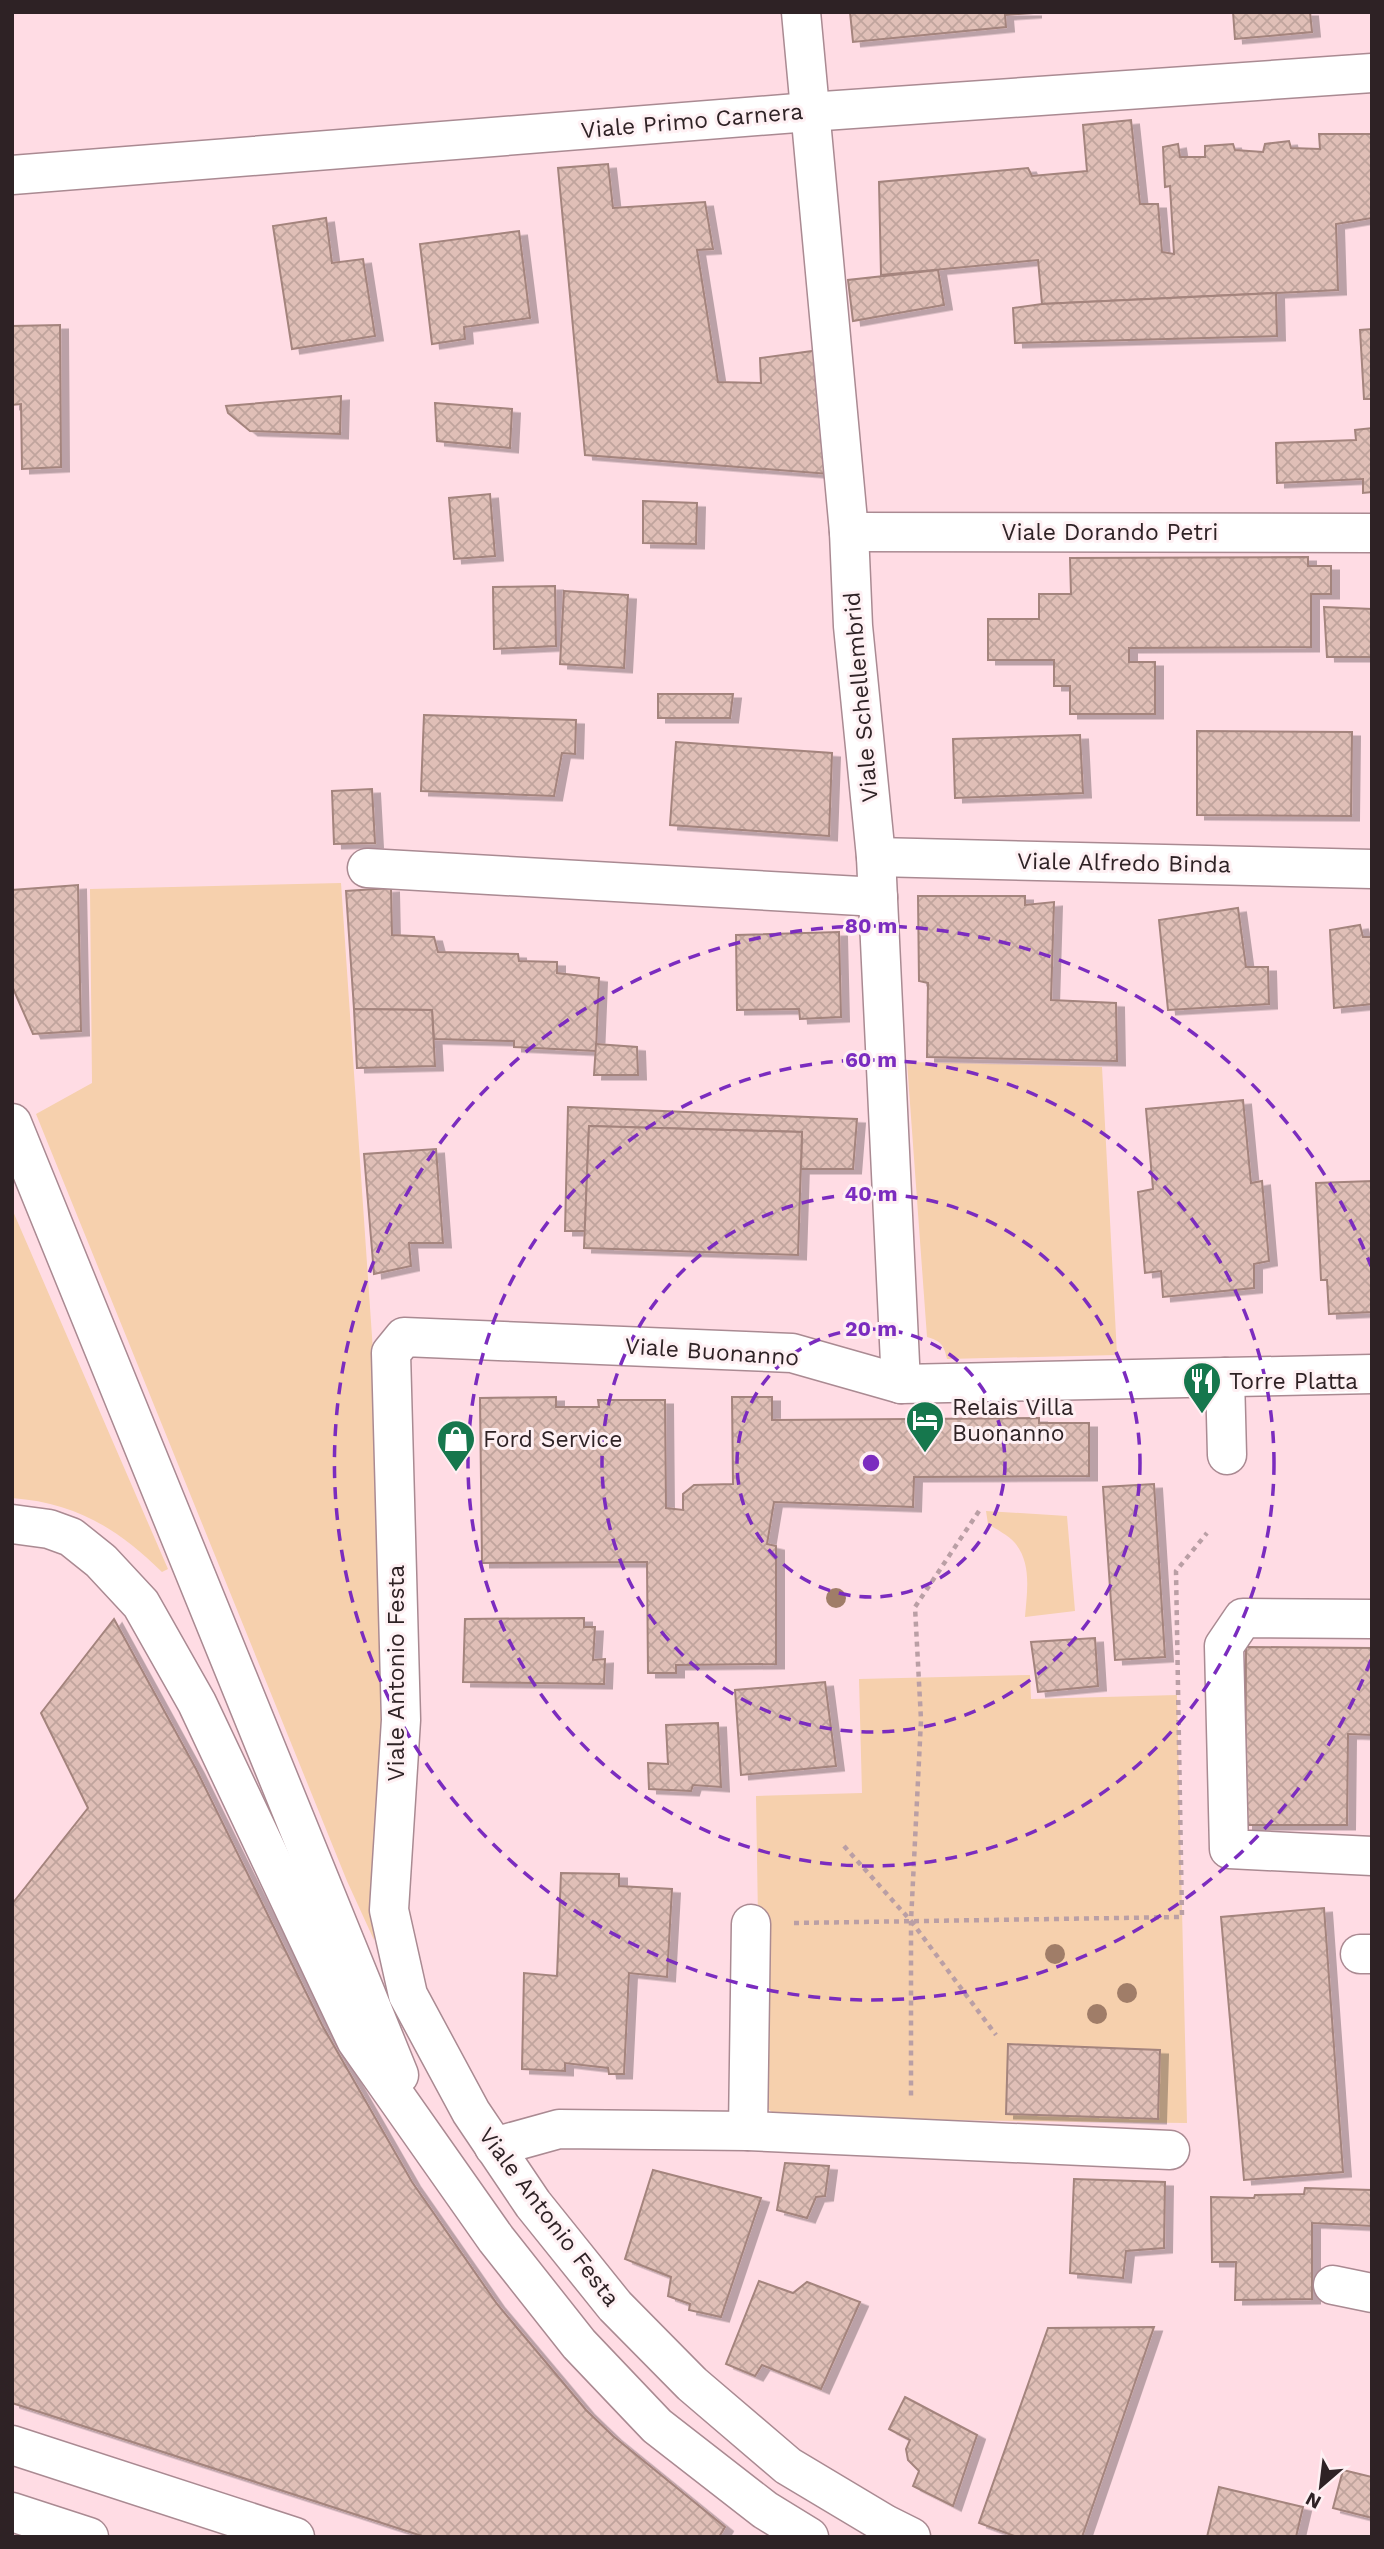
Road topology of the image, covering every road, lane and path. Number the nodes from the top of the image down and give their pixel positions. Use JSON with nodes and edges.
{"nodes":[{"id":1,"x":801,"y":12,"type":"edge"},
{"id":2,"x":1372,"y":73,"type":"edge"},
{"id":3,"x":809,"y":112,"type":"junction"},
{"id":4,"x":12,"y":175,"type":"edge"},
{"id":5,"x":849,"y":532,"type":"junction"},
{"id":6,"x":1372,"y":533,"type":"edge"},
{"id":7,"x":876,"y":857,"type":"junction"},
{"id":8,"x":367,"y":869,"type":"dead end"},
{"id":9,"x":1372,"y":869,"type":"edge"},
{"id":10,"x":878,"y":897,"type":"junction"},
{"id":11,"x":12,"y":1123,"type":"edge"},
{"id":12,"x":391,"y":1353,"type":"joint"},
{"id":13,"x":1372,"y":1374,"type":"edge"},
{"id":14,"x":1225,"y":1377,"type":"junction"},
{"id":15,"x":901,"y":1384,"type":"junction"},
{"id":16,"x":1227,"y":1455,"type":"dead end"},
{"id":17,"x":979,"y":1511,"type":"dead end"},
{"id":18,"x":12,"y":1524,"type":"edge"},
{"id":19,"x":1207,"y":1533,"type":"dead end"},
{"id":20,"x":1372,"y":1619,"type":"edge"},
{"id":21,"x":844,"y":1846,"type":"dead end"},
{"id":22,"x":1372,"y":1856,"type":"edge"},
{"id":23,"x":911,"y":1921,"type":"junction"},
{"id":24,"x":751,"y":1924,"type":"joint"},
{"id":25,"x":996,"y":2035,"type":"dead end"},
{"id":26,"x":748,"y":2131,"type":"junction"},
{"id":27,"x":911,"y":2138,"type":"junction"},
{"id":28,"x":426,"y":2142,"type":"junction"},
{"id":29,"x":495,"y":2147,"type":"junction"},
{"id":30,"x":1170,"y":2150,"type":"dead end"},
{"id":31,"x":1333,"y":2285,"type":"dead end"},
{"id":32,"x":1372,"y":2294,"type":"edge"},
{"id":33,"x":12,"y":2445,"type":"edge"},
{"id":34,"x":12,"y":2512,"type":"edge"},
{"id":35,"x":797,"y":2533,"type":"edge"},
{"id":36,"x":89,"y":2537,"type":"edge"},
{"id":37,"x":295,"y":2537,"type":"edge"},
{"id":38,"x":911,"y":2537,"type":"edge"}],
"edges":[{"from":1,"to":3,"type":"street","name":"Viale Schellembrid"},
{"from":2,"to":3,"type":"street","name":"Viale Primo Carnera"},
{"from":3,"to":4,"type":"street","name":"Viale Primo Carnera"},
{"from":3,"to":5,"type":"street","name":"Viale Schellembrid"},
{"from":5,"to":6,"type":"street","name":"Viale Dorando Petri"},
{"from":5,"to":7,"type":"street","name":"Viale Schellembrid"},
{"from":7,"to":9,"type":"street","name":"Viale Alfredo Binda"},
{"from":7,"to":10,"type":"street","name":"Viale Schellembrid"},
{"from":8,"to":10,"type":"street"},
{"from":10,"to":15,"type":"street","name":"Viale Schellembrid"},
{"from":11,"to":28,"type":"street"},
{"from":12,"to":15,"type":"street","name":"Viale Buonanno"},
{"from":12,"to":29,"type":"street","name":"Viale Antonio Festa"},
{"from":13,"to":14,"type":"street","name":"Viale Buonanno"},
{"from":14,"to":15,"type":"street","name":"Viale Buonanno"},
{"from":14,"to":16,"type":"street"},
{"from":17,"to":23,"type":"path"},
{"from":18,"to":28,"type":"street"},
{"from":19,"to":23,"type":"path"},
{"from":20,"to":22,"type":"street"},
{"from":21,"to":23,"type":"path"},
{"from":23,"to":24,"type":"path"},
{"from":23,"to":25,"type":"path"},
{"from":23,"to":27,"type":"path"},
{"from":24,"to":26,"type":"street"},
{"from":26,"to":27,"type":"street"},
{"from":26,"to":29,"type":"street"},
{"from":27,"to":30,"type":"street"},
{"from":28,"to":35,"type":"street"},
{"from":29,"to":38,"type":"street","name":"Viale Antonio Festa"},
{"from":31,"to":32,"type":"street"},
{"from":33,"to":37,"type":"street"},
{"from":34,"to":36,"type":"street"}]}
